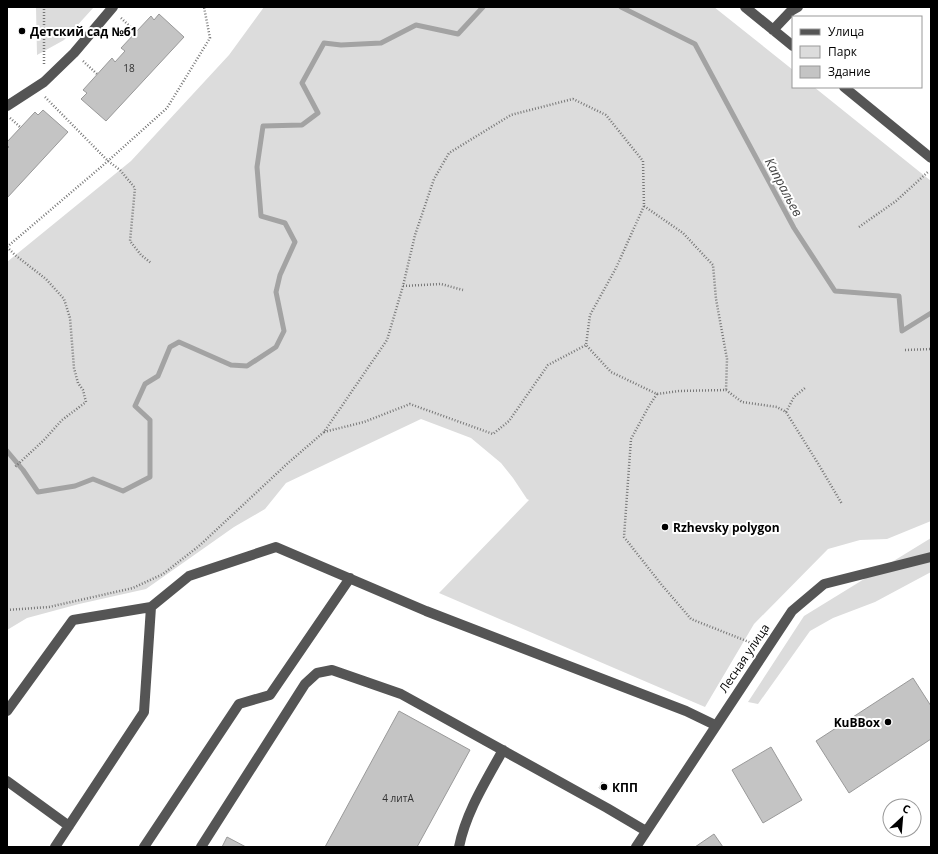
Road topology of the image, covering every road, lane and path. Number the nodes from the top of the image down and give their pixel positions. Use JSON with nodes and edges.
{"nodes":[{"id":1,"x":44,"y":7,"type":"edge"},
{"id":2,"x":204,"y":7,"type":"edge"},
{"id":3,"x":744,"y":7,"type":"edge"},
{"id":4,"x":798,"y":7,"type":"edge"},
{"id":5,"x":112,"y":8,"type":"edge"},
{"id":6,"x":773,"y":30,"type":"junction"},
{"id":7,"x":136,"y":32,"type":"dead end"},
{"id":8,"x":792,"y":45,"type":"edge"},
{"id":9,"x":74,"y":53,"type":"junction"},
{"id":10,"x":97,"y":74,"type":"dead end"},
{"id":11,"x":40,"y":85,"type":"junction"},
{"id":12,"x":845,"y":88,"type":"edge"},
{"id":13,"x":7,"y":106,"type":"edge"},
{"id":14,"x":7,"y":115,"type":"edge"},
{"id":15,"x":20,"y":127,"type":"dead end"},
{"id":16,"x":931,"y":158,"type":"edge"},
{"id":17,"x":108,"y":161,"type":"junction"},
{"id":18,"x":929,"y":171,"type":"dead end"},
{"id":19,"x":644,"y":206,"type":"junction"},
{"id":20,"x":859,"y":227,"type":"dead end"},
{"id":21,"x":7,"y":247,"type":"edge"},
{"id":22,"x":151,"y":263,"type":"dead end"},
{"id":23,"x":403,"y":286,"type":"junction"},
{"id":24,"x":463,"y":290,"type":"dead end"},
{"id":25,"x":586,"y":345,"type":"junction"},
{"id":26,"x":931,"y":349,"type":"edge"},
{"id":27,"x":905,"y":350,"type":"dead end"},
{"id":28,"x":804,"y":388,"type":"dead end"},
{"id":29,"x":726,"y":390,"type":"junction"},
{"id":30,"x":657,"y":394,"type":"junction"},
{"id":31,"x":786,"y":412,"type":"junction"},
{"id":32,"x":324,"y":432,"type":"junction"},
{"id":33,"x":15,"y":467,"type":"dead end"},
{"id":34,"x":842,"y":504,"type":"dead end"},
{"id":35,"x":931,"y":557,"type":"edge"},
{"id":36,"x":350,"y":578,"type":"junction"},
{"id":37,"x":151,"y":607,"type":"junction"},
{"id":38,"x":7,"y":610,"type":"edge"},
{"id":39,"x":766,"y":649,"type":"junction"},
{"id":40,"x":7,"y":711,"type":"edge"},
{"id":41,"x":716,"y":725,"type":"junction"},
{"id":42,"x":503,"y":750,"type":"junction"},
{"id":43,"x":7,"y":781,"type":"edge"},
{"id":44,"x":69,"y":826,"type":"junction"},
{"id":45,"x":646,"y":831,"type":"junction"},
{"id":46,"x":55,"y":847,"type":"edge"},
{"id":47,"x":144,"y":847,"type":"edge"},
{"id":48,"x":201,"y":847,"type":"edge"},
{"id":49,"x":459,"y":847,"type":"edge"},
{"id":50,"x":636,"y":847,"type":"edge"}],
"edges":[{"from":1,"to":11,"type":"path"},
{"from":2,"to":17,"type":"path"},
{"from":3,"to":6,"type":"street"},
{"from":4,"to":6,"type":"street"},
{"from":5,"to":7,"type":"path"},
{"from":5,"to":9,"type":"street"},
{"from":6,"to":8,"type":"street"},
{"from":9,"to":10,"type":"path"},
{"from":9,"to":11,"type":"street"},
{"from":11,"to":13,"type":"street"},
{"from":11,"to":17,"type":"path"},
{"from":12,"to":16,"type":"street"},
{"from":14,"to":15,"type":"path"},
{"from":17,"to":21,"type":"path"},
{"from":17,"to":22,"type":"path"},
{"from":18,"to":20,"type":"path"},
{"from":19,"to":23,"type":"path"},
{"from":19,"to":25,"type":"path"},
{"from":19,"to":29,"type":"path"},
{"from":21,"to":33,"type":"path"},
{"from":23,"to":24,"type":"path"},
{"from":23,"to":32,"type":"path"},
{"from":25,"to":30,"type":"path"},
{"from":25,"to":32,"type":"path"},
{"from":26,"to":27,"type":"path"},
{"from":28,"to":31,"type":"path"},
{"from":29,"to":30,"type":"path"},
{"from":29,"to":31,"type":"path"},
{"from":30,"to":39,"type":"path"},
{"from":31,"to":34,"type":"path"},
{"from":32,"to":38,"type":"path"},
{"from":35,"to":39,"type":"street","name":"Лесная улица"},
{"from":36,"to":37,"type":"street"},
{"from":36,"to":41,"type":"street"},
{"from":36,"to":47,"type":"street"},
{"from":37,"to":40,"type":"street"},
{"from":37,"to":44,"type":"street"},
{"from":39,"to":41,"type":"street","name":"Лесная улица"},
{"from":41,"to":45,"type":"street","name":"Лесная улица"},
{"from":42,"to":45,"type":"street"},
{"from":42,"to":48,"type":"street"},
{"from":42,"to":49,"type":"street"},
{"from":43,"to":44,"type":"street"},
{"from":44,"to":46,"type":"street"},
{"from":45,"to":50,"type":"street","name":"Лесная улица"}]}
